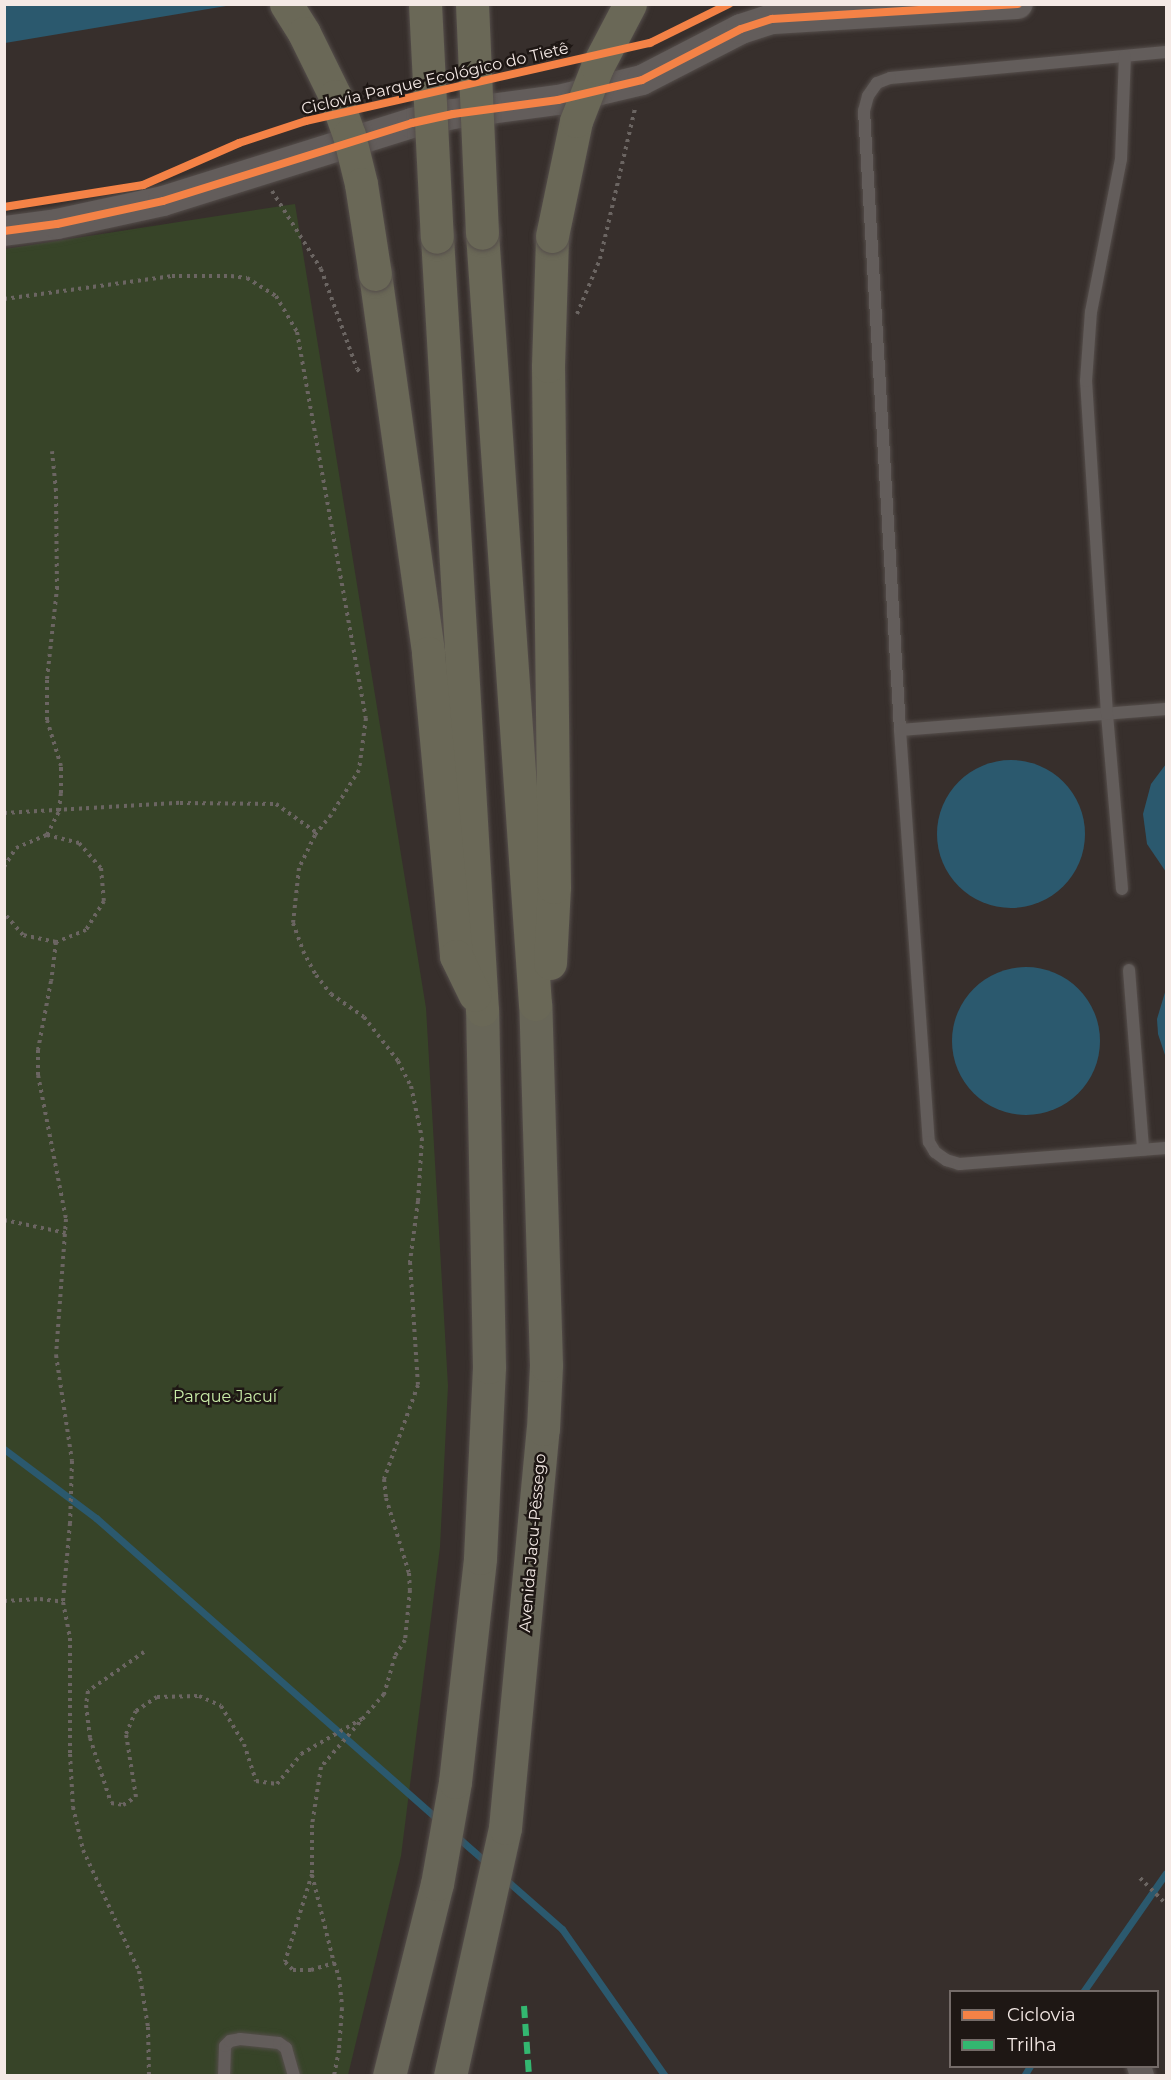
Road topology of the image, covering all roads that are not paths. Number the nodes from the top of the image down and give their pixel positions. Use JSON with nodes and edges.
{"nodes":[{"id":1,"x":286,"y":4,"type":"edge"},
{"id":2,"x":425,"y":4,"type":"edge"},
{"id":3,"x":472,"y":4,"type":"edge"},
{"id":4,"x":630,"y":4,"type":"edge"},
{"id":5,"x":1018,"y":4,"type":"edge"},
{"id":6,"x":1167,"y":52,"type":"edge"},
{"id":7,"x":1125,"y":56,"type":"junction"},
{"id":8,"x":4,"y":231,"type":"edge"},
{"id":9,"x":1167,"y":709,"type":"edge"},
{"id":10,"x":1107,"y":714,"type":"junction"},
{"id":11,"x":900,"y":730,"type":"junction"},
{"id":12,"x":1122,"y":890,"type":"dead end"},
{"id":13,"x":1129,"y":970,"type":"dead end"},
{"id":14,"x":535,"y":1004,"type":"junction"},
{"id":15,"x":482,"y":1010,"type":"junction"},
{"id":16,"x":1167,"y":1148,"type":"edge"},
{"id":17,"x":1143,"y":1149,"type":"junction"},
{"id":18,"x":224,"y":2076,"type":"edge"},
{"id":19,"x":294,"y":2076,"type":"edge"},
{"id":20,"x":389,"y":2076,"type":"edge"},
{"id":21,"x":450,"y":2076,"type":"edge"}],
"edges":[{"from":1,"to":15,"type":"highway","bridge":true},
{"from":2,"to":15,"type":"highway","bridge":true},
{"from":3,"to":14,"type":"highway","bridge":true},
{"from":4,"to":14,"type":"highway","bridge":true},
{"from":5,"to":8,"type":"street"},
{"from":6,"to":7,"type":"lane"},
{"from":7,"to":10,"type":"lane"},
{"from":7,"to":11,"type":"lane"},
{"from":9,"to":10,"type":"lane"},
{"from":10,"to":11,"type":"lane"},
{"from":10,"to":12,"type":"lane"},
{"from":11,"to":17,"type":"lane"},
{"from":13,"to":17,"type":"lane"},
{"from":14,"to":21,"type":"highway","name":"Avenida Jacu-Pêssego"},
{"from":15,"to":20,"type":"highway"},
{"from":16,"to":17,"type":"lane"},
{"from":18,"to":19,"type":"lane"}]}
